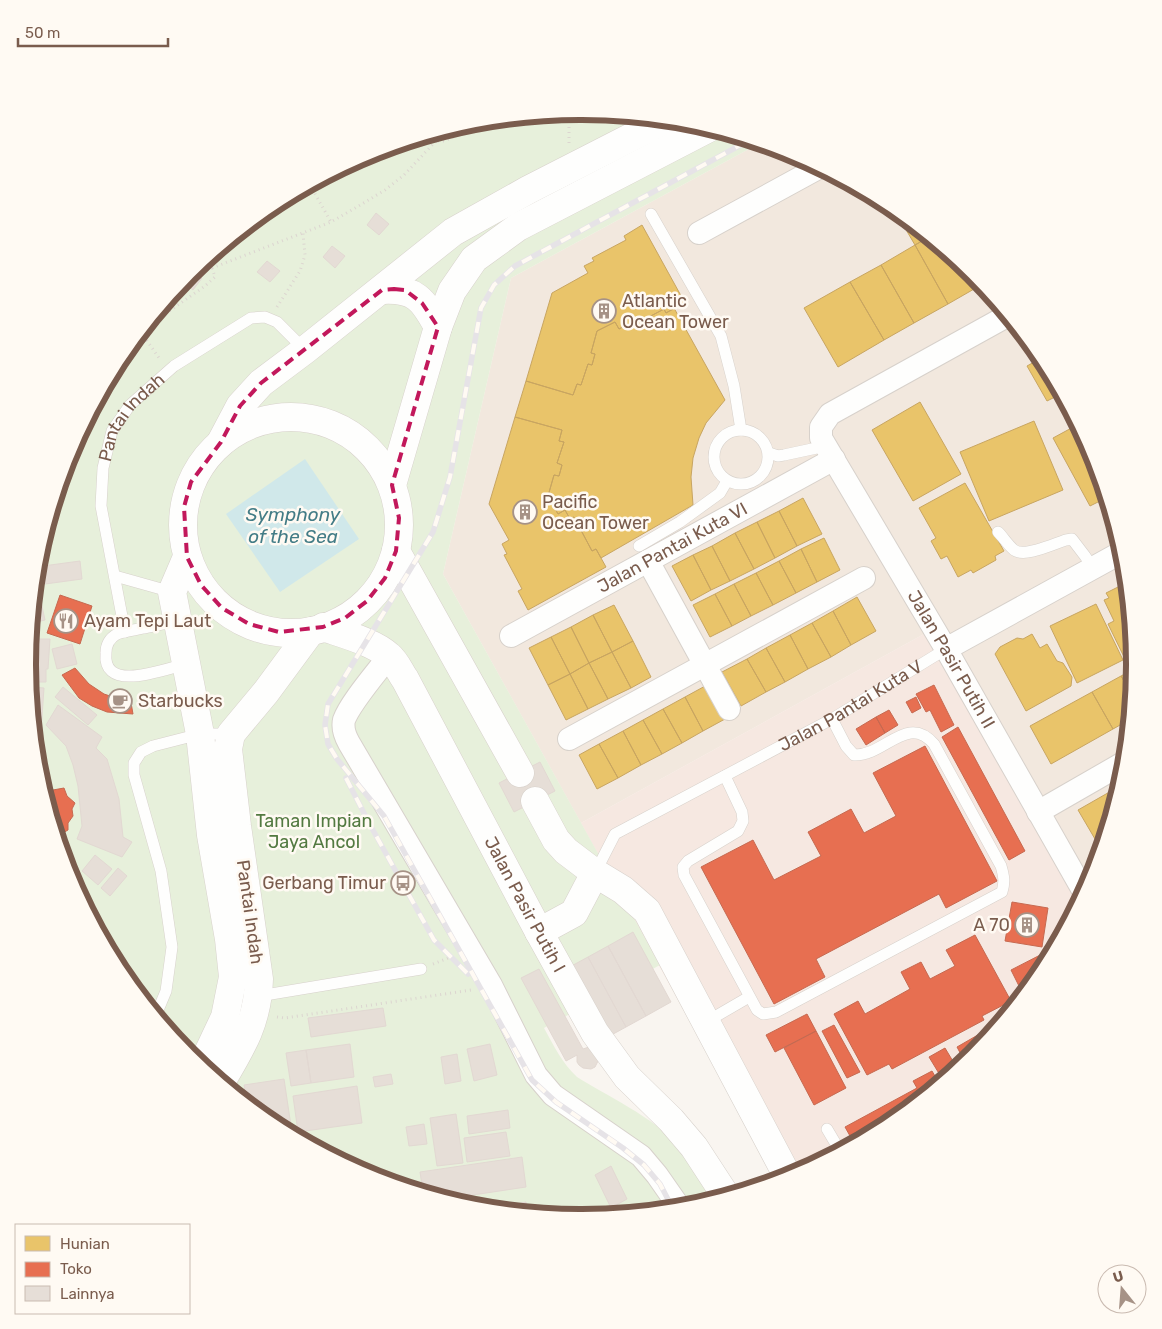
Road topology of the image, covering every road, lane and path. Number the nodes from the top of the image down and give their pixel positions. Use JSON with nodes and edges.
{"nodes":[{"id":1,"x":657,"y":125,"type":"edge"},
{"id":2,"x":466,"y":132,"type":"edge"},
{"id":3,"x":700,"y":133,"type":"edge"},
{"id":4,"x":436,"y":141,"type":"joint"},
{"id":5,"x":812,"y":171,"type":"edge"},
{"id":6,"x":313,"y":191,"type":"edge"},
{"id":7,"x":651,"y":214,"type":"dead end"},
{"id":8,"x":331,"y":222,"type":"junction"},
{"id":9,"x":303,"y":233,"type":"junction"},
{"id":10,"x":699,"y":233,"type":"dead end"},
{"id":11,"x":212,"y":268,"type":"joint"},
{"id":12,"x":382,"y":290,"type":"junction"},
{"id":13,"x":163,"y":316,"type":"edge"},
{"id":14,"x":270,"y":319,"type":"junction"},
{"id":15,"x":1002,"y":319,"type":"edge"},
{"id":16,"x":438,"y":327,"type":"junction"},
{"id":17,"x":145,"y":338,"type":"edge"},
{"id":18,"x":305,"y":350,"type":"junction"},
{"id":19,"x":168,"y":371,"type":"junction"},
{"id":20,"x":741,"y":430,"type":"junction"},
{"id":21,"x":221,"y":442,"type":"junction"},
{"id":22,"x":827,"y":444,"type":"junction"},
{"id":23,"x":769,"y":453,"type":"junction"},
{"id":24,"x":727,"y":481,"type":"junction"},
{"id":25,"x":392,"y":485,"type":"junction"},
{"id":26,"x":998,"y":532,"type":"dead end"},
{"id":27,"x":396,"y":551,"type":"junction"},
{"id":28,"x":644,"y":554,"type":"junction"},
{"id":29,"x":1115,"y":556,"type":"edge"},
{"id":30,"x":187,"y":557,"type":"junction"},
{"id":31,"x":1093,"y":568,"type":"junction"},
{"id":32,"x":115,"y":576,"type":"junction"},
{"id":33,"x":864,"y":578,"type":"dead end"},
{"id":34,"x":172,"y":592,"type":"junction"},
{"id":35,"x":177,"y":621,"type":"junction"},
{"id":36,"x":317,"y":629,"type":"junction"},
{"id":37,"x":125,"y":632,"type":"junction"},
{"id":38,"x":511,"y":636,"type":"dead end"},
{"id":39,"x":946,"y":648,"type":"junction"},
{"id":40,"x":389,"y":656,"type":"junction"},
{"id":41,"x":186,"y":664,"type":"junction"},
{"id":42,"x":705,"y":665,"type":"junction"},
{"id":43,"x":729,"y":709,"type":"dead end"},
{"id":44,"x":832,"y":719,"type":"junction"},
{"id":45,"x":200,"y":734,"type":"junction"},
{"id":46,"x":231,"y":734,"type":"junction"},
{"id":47,"x":568,"y":740,"type":"dead end"},
{"id":48,"x":1116,"y":767,"type":"edge"},
{"id":49,"x":520,"y":772,"type":"dead end"},
{"id":50,"x":724,"y":776,"type":"junction"},
{"id":51,"x":535,"y":802,"type":"dead end"},
{"id":52,"x":1038,"y":812,"type":"junction"},
{"id":53,"x":595,"y":873,"type":"junction"},
{"id":54,"x":1079,"y":884,"type":"edge"},
{"id":55,"x":539,"y":932,"type":"junction"},
{"id":56,"x":470,"y":949,"type":"junction"},
{"id":57,"x":421,"y":969,"type":"joint"},
{"id":58,"x":491,"y":985,"type":"junction"},
{"id":59,"x":749,"y":997,"type":"junction"},
{"id":60,"x":257,"y":1005,"type":"junction"},
{"id":61,"x":159,"y":1008,"type":"edge"},
{"id":62,"x":706,"y":1022,"type":"junction"},
{"id":63,"x":205,"y":1058,"type":"edge"},
{"id":64,"x":225,"y":1076,"type":"edge"},
{"id":65,"x":827,"y":1130,"type":"dead end"},
{"id":66,"x":836,"y":1145,"type":"edge"},
{"id":67,"x":784,"y":1170,"type":"edge"},
{"id":68,"x":723,"y":1191,"type":"edge"},
{"id":69,"x":675,"y":1201,"type":"edge"}],
"edges":[{"from":1,"to":12,"type":"street"},
{"from":2,"to":4,"type":"path"},
{"from":3,"to":16,"type":"street"},
{"from":4,"to":8,"type":"path"},
{"from":5,"to":10,"type":"street"},
{"from":6,"to":8,"type":"path"},
{"from":7,"to":20,"type":"lane"},
{"from":8,"to":9,"type":"path"},
{"from":9,"to":11,"type":"path"},
{"from":9,"to":14,"type":"path"},
{"from":11,"to":13,"type":"path"},
{"from":12,"to":16,"type":"street"},
{"from":12,"to":18,"type":"street"},
{"from":14,"to":18,"type":"lane"},
{"from":14,"to":19,"type":"lane","name":"Pantai Indah"},
{"from":15,"to":22,"type":"street","name":"Jalan Pantai Kuta VI"},
{"from":16,"to":25,"type":"street"},
{"from":17,"to":19,"type":"path"},
{"from":18,"to":21,"type":"street"},
{"from":19,"to":32,"type":"lane","name":"Pantai Indah"},
{"from":20,"to":23,"type":"lane"},
{"from":20,"to":24,"type":"lane"},
{"from":21,"to":25,"type":"street"},
{"from":21,"to":30,"type":"street"},
{"from":22,"to":23,"type":"lane"},
{"from":22,"to":28,"type":"street","name":"Jalan Pantai Kuta VI"},
{"from":22,"to":39,"type":"street","name":"Jalan Pasir Putih II"},
{"from":23,"to":24,"type":"lane"},
{"from":24,"to":28,"type":"lane"},
{"from":25,"to":27,"type":"street"},
{"from":26,"to":31,"type":"lane"},
{"from":27,"to":36,"type":"street"},
{"from":27,"to":49,"type":"street"},
{"from":28,"to":38,"type":"street","name":"Jalan Pantai Kuta VI"},
{"from":28,"to":42,"type":"street"},
{"from":29,"to":31,"type":"street","name":"Jalan Pantai Kuta V"},
{"from":30,"to":34,"type":"street"},
{"from":30,"to":36,"type":"street"},
{"from":31,"to":39,"type":"street","name":"Jalan Pantai Kuta V"},
{"from":32,"to":34,"type":"lane"},
{"from":32,"to":37,"type":"lane","name":"Pantai Indah"},
{"from":33,"to":42,"type":"street"},
{"from":34,"to":35,"type":"street","name":"Pantai Indah"},
{"from":35,"to":37,"type":"lane"},
{"from":35,"to":41,"type":"street","name":"Pantai Indah"},
{"from":36,"to":40,"type":"street","name":"Jalan Pasir Putih I"},
{"from":36,"to":46,"type":"street"},
{"from":37,"to":41,"type":"lane"},
{"from":39,"to":44,"type":"lane","name":"Jalan Pantai Kuta V"},
{"from":39,"to":52,"type":"street","name":"Jalan Pasir Putih II"},
{"from":40,"to":55,"type":"street","name":"Jalan Pasir Putih I"},
{"from":40,"to":56,"type":"street"},
{"from":41,"to":45,"type":"street","name":"Pantai Indah"},
{"from":42,"to":43,"type":"street"},
{"from":42,"to":47,"type":"street"},
{"from":44,"to":50,"type":"lane","name":"Jalan Pantai Kuta V"},
{"from":44,"to":59,"type":"lane"},
{"from":45,"to":46,"type":"lane"},
{"from":45,"to":61,"type":"lane"},
{"from":45,"to":63,"type":"street","name":"Pantai Indah"},
{"from":46,"to":60,"type":"street","name":"Pantai Indah"},
{"from":48,"to":52,"type":"street"},
{"from":50,"to":53,"type":"lane","name":"Jalan Pantai Kuta V"},
{"from":50,"to":59,"type":"lane"},
{"from":51,"to":53,"type":"street"},
{"from":52,"to":54,"type":"street","name":"Jalan Pasir Putih II"},
{"from":53,"to":55,"type":"street"},
{"from":53,"to":62,"type":"street"},
{"from":55,"to":68,"type":"street","name":"Jalan Pasir Putih I"},
{"from":56,"to":57,"type":"path"},
{"from":56,"to":58,"type":"street"},
{"from":57,"to":60,"type":"lane"},
{"from":58,"to":60,"type":"path"},
{"from":58,"to":69,"type":"street"},
{"from":59,"to":62,"type":"lane"},
{"from":60,"to":64,"type":"street","name":"Pantai Indah"},
{"from":62,"to":67,"type":"street"},
{"from":65,"to":66,"type":"lane"}]}
